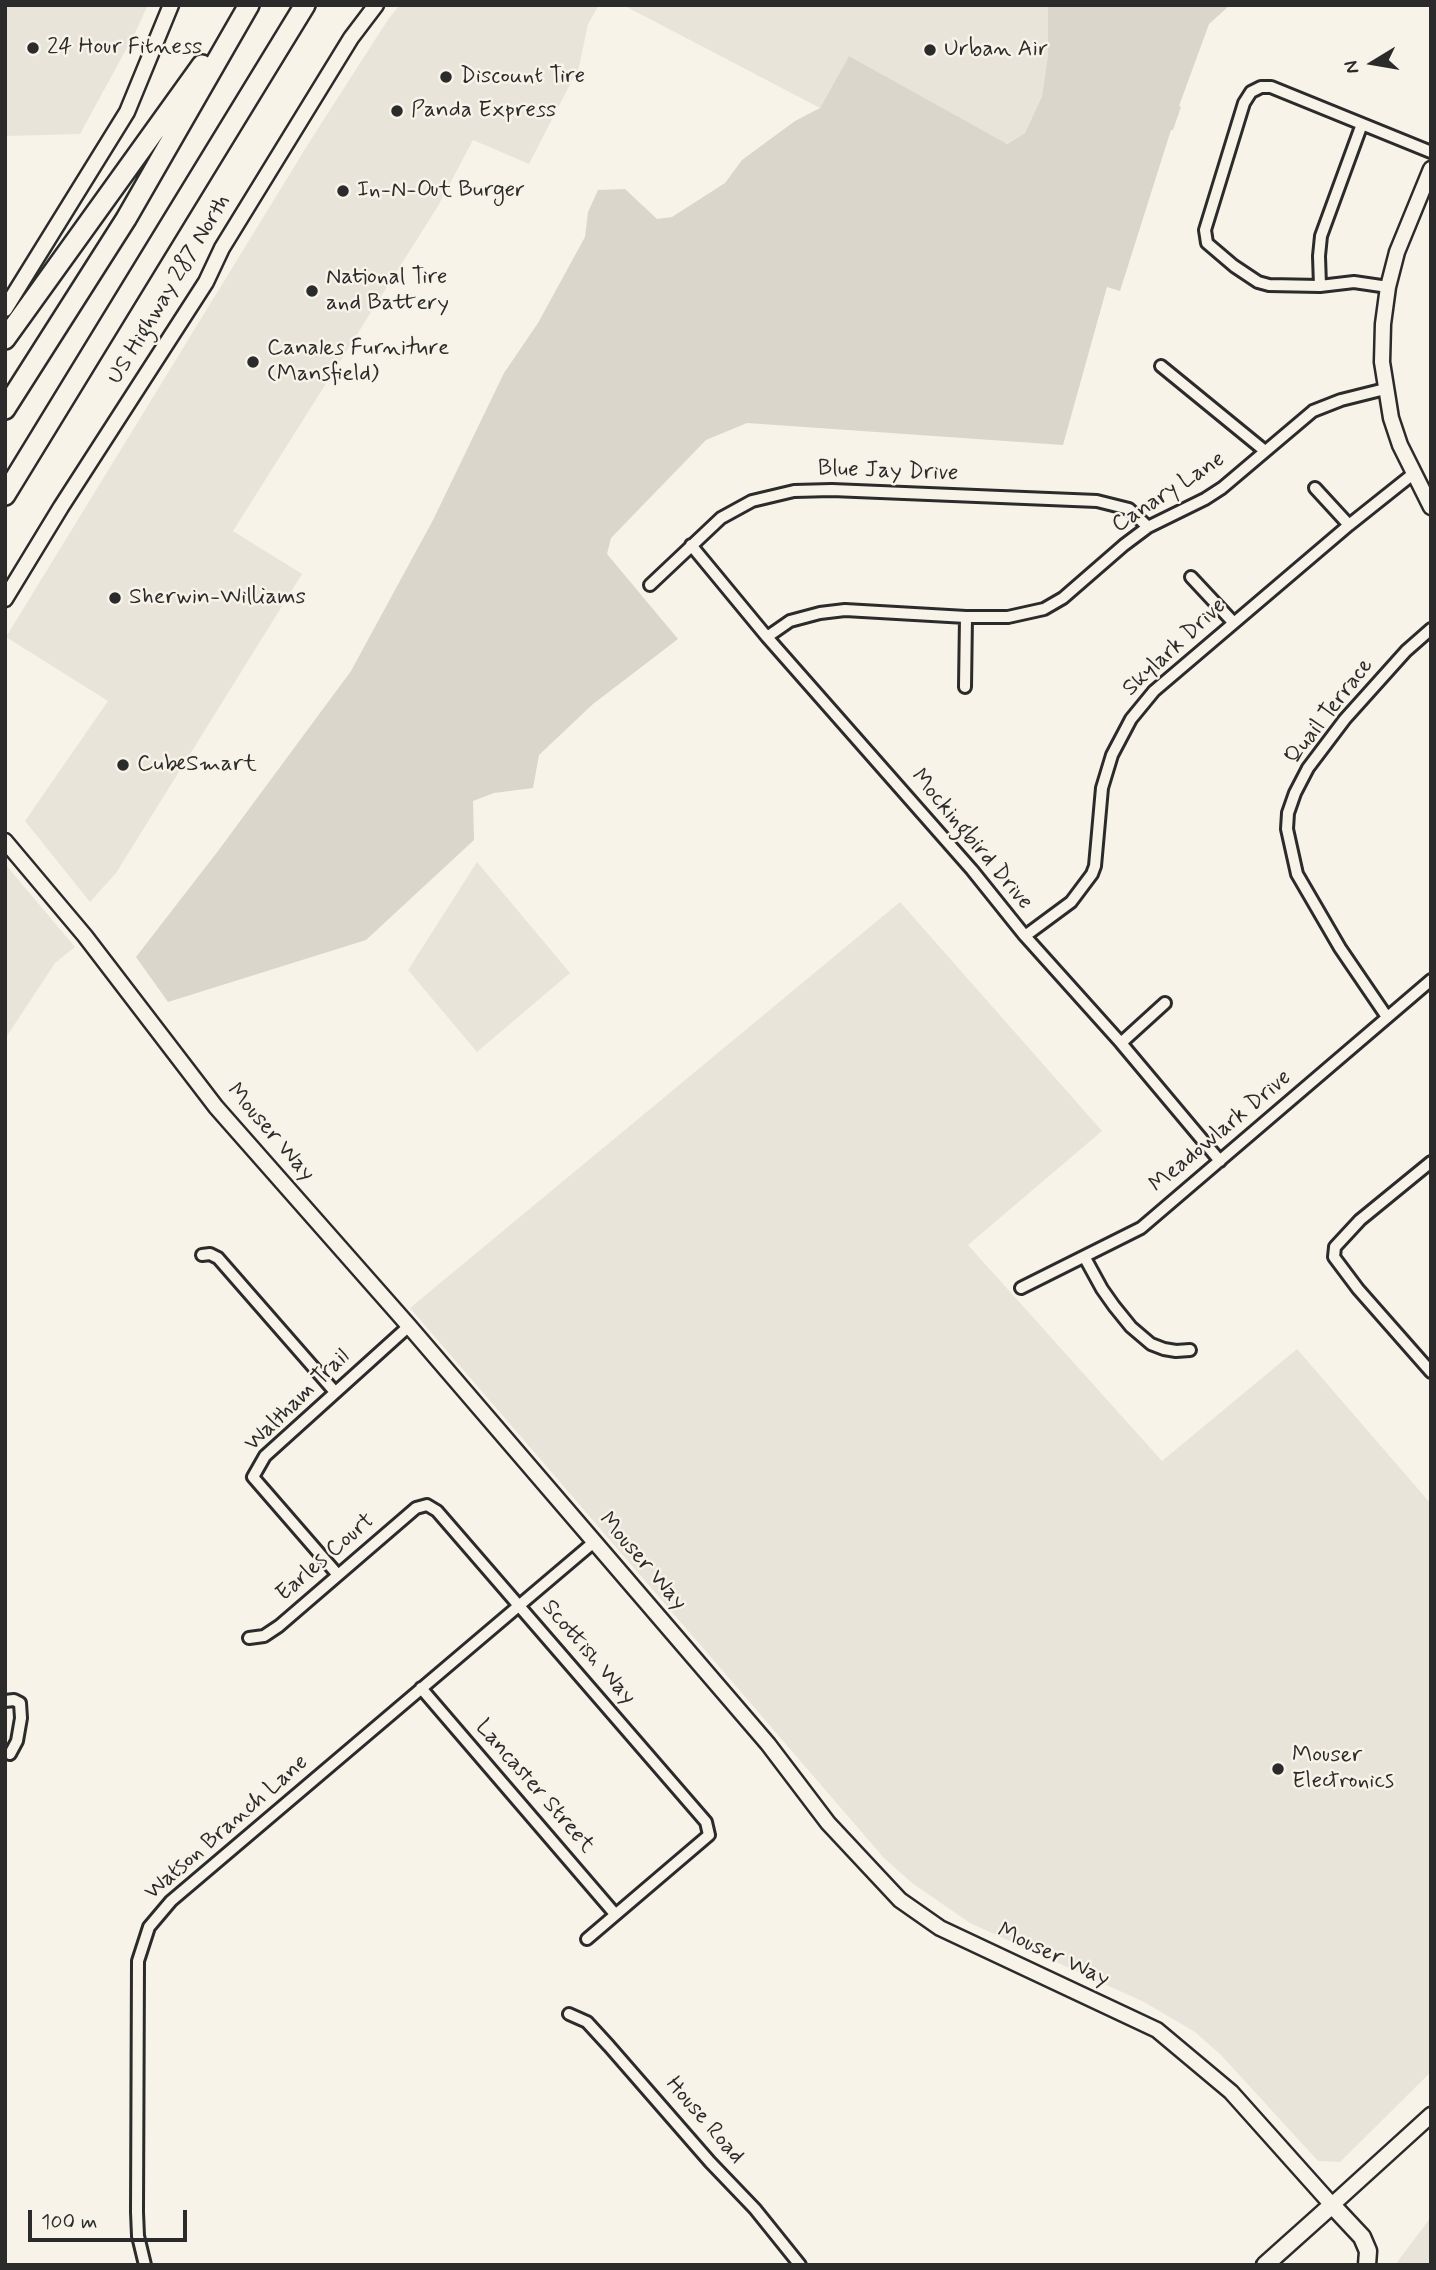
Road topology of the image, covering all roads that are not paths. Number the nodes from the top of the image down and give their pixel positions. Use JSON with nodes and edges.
{"nodes":[{"id":1,"x":172,"y":5,"type":"edge"},
{"id":2,"x":305,"y":5,"type":"edge"},
{"id":3,"x":376,"y":5,"type":"edge"},
{"id":4,"x":244,"y":14,"type":"edge"},
{"id":5,"x":1362,"y":124,"type":"junction"},
{"id":6,"x":1431,"y":152,"type":"edge"},
{"id":7,"x":1431,"y":169,"type":"edge"},
{"id":8,"x":1320,"y":286,"type":"junction"},
{"id":9,"x":1388,"y":288,"type":"junction"},
{"id":10,"x":5,"y":309,"type":"edge"},
{"id":11,"x":5,"y":339,"type":"edge"},
{"id":12,"x":1161,"y":366,"type":"dead end"},
{"id":13,"x":1385,"y":389,"type":"junction"},
{"id":14,"x":5,"y":409,"type":"edge"},
{"id":15,"x":1265,"y":451,"type":"junction"},
{"id":16,"x":1413,"y":474,"type":"junction"},
{"id":17,"x":1315,"y":488,"type":"dead end"},
{"id":18,"x":5,"y":495,"type":"edge"},
{"id":19,"x":1431,"y":507,"type":"edge"},
{"id":20,"x":1349,"y":525,"type":"junction"},
{"id":21,"x":1148,"y":527,"type":"junction"},
{"id":22,"x":691,"y":545,"type":"junction"},
{"id":23,"x":1191,"y":577,"type":"dead end"},
{"id":24,"x":650,"y":585,"type":"dead end"},
{"id":25,"x":5,"y":600,"type":"edge"},
{"id":26,"x":966,"y":617,"type":"junction"},
{"id":27,"x":1233,"y":622,"type":"junction"},
{"id":28,"x":1431,"y":629,"type":"edge"},
{"id":29,"x":767,"y":637,"type":"junction"},
{"id":30,"x":965,"y":687,"type":"dead end"},
{"id":31,"x":5,"y":841,"type":"edge"},
{"id":32,"x":1025,"y":936,"type":"junction"},
{"id":33,"x":1431,"y":981,"type":"edge"},
{"id":34,"x":1166,"y":1003,"type":"dead end"},
{"id":35,"x":1387,"y":1017,"type":"junction"},
{"id":36,"x":1121,"y":1043,"type":"junction"},
{"id":37,"x":1220,"y":1161,"type":"junction"},
{"id":38,"x":1431,"y":1162,"type":"edge"},
{"id":39,"x":202,"y":1255,"type":"dead end"},
{"id":40,"x":1085,"y":1258,"type":"junction"},
{"id":41,"x":1021,"y":1288,"type":"dead end"},
{"id":42,"x":409,"y":1326,"type":"junction"},
{"id":43,"x":1190,"y":1350,"type":"dead end"},
{"id":44,"x":1431,"y":1372,"type":"edge"},
{"id":45,"x":335,"y":1392,"type":"junction"},
{"id":46,"x":427,"y":1505,"type":"joint"},
{"id":47,"x":594,"y":1542,"type":"junction"},
{"id":48,"x":338,"y":1575,"type":"junction"},
{"id":49,"x":519,"y":1605,"type":"junction"},
{"id":50,"x":249,"y":1639,"type":"dead end"},
{"id":51,"x":421,"y":1689,"type":"junction"},
{"id":52,"x":5,"y":1701,"type":"edge"},
{"id":53,"x":10,"y":1754,"type":"dead end"},
{"id":54,"x":615,"y":1914,"type":"junction"},
{"id":55,"x":587,"y":1939,"type":"dead end"},
{"id":56,"x":569,"y":2014,"type":"dead end"},
{"id":57,"x":1431,"y":2115,"type":"edge"},
{"id":58,"x":1332,"y":2205,"type":"junction"},
{"id":59,"x":145,"y":2265,"type":"edge"},
{"id":60,"x":800,"y":2265,"type":"edge"},
{"id":61,"x":1265,"y":2265,"type":"edge"},
{"id":62,"x":1367,"y":2265,"type":"edge"}],
"edges":[{"from":1,"to":10,"type":"street"},
{"from":2,"to":18,"type":"highway"},
{"from":3,"to":25,"type":"street","name":"US Highway 287 North"},
{"from":4,"to":11,"type":"highway"},
{"from":4,"to":14,"type":"highway"},
{"from":5,"to":6,"type":"street"},
{"from":5,"to":8,"type":"street"},
{"from":5,"to":8,"type":"street"},
{"from":7,"to":9,"type":"street"},
{"from":8,"to":9,"type":"street"},
{"from":9,"to":13,"type":"street"},
{"from":12,"to":15,"type":"street"},
{"from":13,"to":15,"type":"street","name":"Canary Lane"},
{"from":13,"to":16,"type":"street"},
{"from":15,"to":21,"type":"street","name":"Canary Lane"},
{"from":16,"to":19,"type":"street"},
{"from":16,"to":20,"type":"street","name":"Skylark Drive"},
{"from":17,"to":20,"type":"street"},
{"from":20,"to":27,"type":"street","name":"Skylark Drive"},
{"from":21,"to":22,"type":"street","name":"Blue Jay Drive"},
{"from":21,"to":26,"type":"street","name":"Canary Lane"},
{"from":22,"to":24,"type":"street","name":"Blue Jay Drive"},
{"from":22,"to":29,"type":"street","name":"Mockingbird Drive"},
{"from":23,"to":27,"type":"street"},
{"from":26,"to":29,"type":"street","name":"Canary Lane"},
{"from":26,"to":30,"type":"street"},
{"from":27,"to":32,"type":"street","name":"Skylark Drive"},
{"from":28,"to":35,"type":"street","name":"Quail Terrace"},
{"from":29,"to":32,"type":"street","name":"Mockingbird Drive"},
{"from":31,"to":42,"type":"street","name":"Mouser Way"},
{"from":32,"to":36,"type":"street","name":"Mockingbird Drive"},
{"from":33,"to":35,"type":"street","name":"Meadowlark Drive"},
{"from":34,"to":36,"type":"street"},
{"from":35,"to":37,"type":"street","name":"Meadowlark Drive"},
{"from":36,"to":37,"type":"street","name":"Mockingbird Drive"},
{"from":37,"to":40,"type":"street","name":"Meadowlark Drive"},
{"from":38,"to":44,"type":"street"},
{"from":39,"to":45,"type":"street"},
{"from":40,"to":41,"type":"street","name":"Meadowlark Drive"},
{"from":40,"to":43,"type":"street"},
{"from":42,"to":45,"type":"street","name":"Waltham Trail"},
{"from":42,"to":47,"type":"street","name":"Mouser Way"},
{"from":45,"to":48,"type":"street","name":"Waltham Trail"},
{"from":46,"to":48,"type":"street","name":"Earles Court"},
{"from":46,"to":49,"type":"street","name":"Scottish Way"},
{"from":47,"to":49,"type":"street","name":"Watson Branch Lane"},
{"from":47,"to":58,"type":"street","name":"Mouser Way"},
{"from":48,"to":50,"type":"street","name":"Earles Court"},
{"from":49,"to":51,"type":"street","name":"Watson Branch Lane"},
{"from":49,"to":54,"type":"street","name":"Scottish Way"},
{"from":51,"to":54,"type":"street","name":"Lancaster Street"},
{"from":51,"to":59,"type":"street","name":"Watson Branch Lane"},
{"from":52,"to":53,"type":"street"},
{"from":54,"to":55,"type":"street"},
{"from":56,"to":60,"type":"street","name":"House Road"},
{"from":57,"to":58,"type":"street"},
{"from":58,"to":61,"type":"main road"},
{"from":58,"to":62,"type":"main road"}]}
